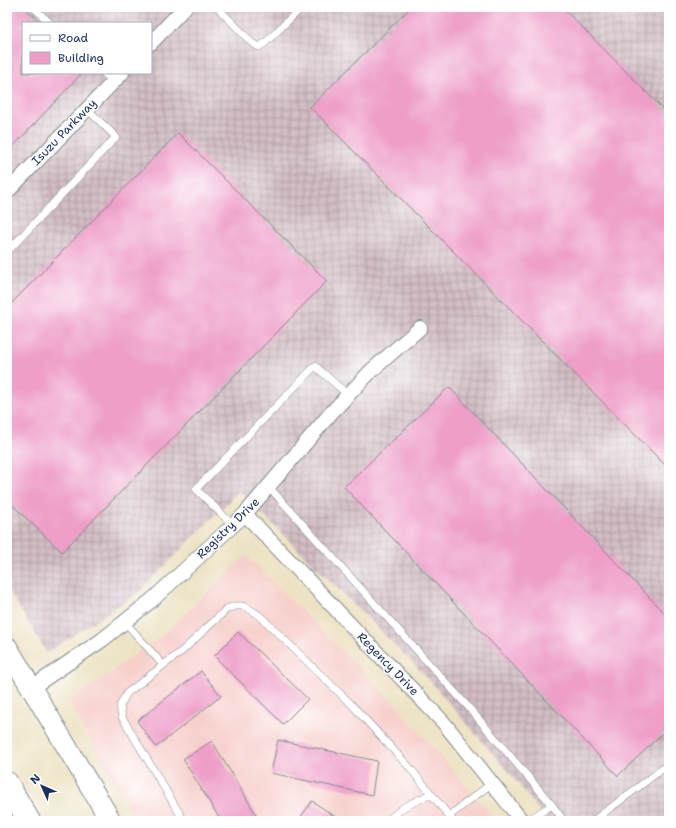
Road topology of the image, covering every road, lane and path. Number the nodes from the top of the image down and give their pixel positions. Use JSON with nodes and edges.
{"nodes":[{"id":1,"x":33,"y":7,"type":"edge"},
{"id":2,"x":185,"y":7,"type":"edge"},
{"id":3,"x":217,"y":7,"type":"edge"},
{"id":4,"x":302,"y":7,"type":"edge"},
{"id":5,"x":663,"y":7,"type":"edge"},
{"id":6,"x":669,"y":13,"type":"edge"},
{"id":7,"x":49,"y":22,"type":"edge"},
{"id":8,"x":152,"y":42,"type":"edge"},
{"id":9,"x":113,"y":76,"type":"edge"},
{"id":10,"x":87,"y":109,"type":"junction"},
{"id":11,"x":7,"y":192,"type":"edge"},
{"id":12,"x":7,"y":252,"type":"edge"},
{"id":13,"x":420,"y":328,"type":"dead end"},
{"id":14,"x":348,"y":395,"type":"junction"},
{"id":15,"x":269,"y":487,"type":"junction"},
{"id":16,"x":245,"y":514,"type":"junction"},
{"id":17,"x":233,"y":525,"type":"junction"},
{"id":18,"x":125,"y":622,"type":"junction"},
{"id":19,"x":7,"y":647,"type":"edge"},
{"id":20,"x":163,"y":665,"type":"junction"},
{"id":21,"x":32,"y":688,"type":"junction"},
{"id":22,"x":669,"y":764,"type":"edge"},
{"id":23,"x":7,"y":783,"type":"edge"},
{"id":24,"x":492,"y":783,"type":"junction"},
{"id":25,"x":431,"y":794,"type":"junction"},
{"id":26,"x":552,"y":805,"type":"junction"},
{"id":27,"x":451,"y":819,"type":"edge"},
{"id":28,"x":29,"y":821,"type":"edge"},
{"id":29,"x":111,"y":821,"type":"edge"},
{"id":30,"x":184,"y":821,"type":"edge"},
{"id":31,"x":387,"y":821,"type":"edge"},
{"id":32,"x":522,"y":821,"type":"edge"},
{"id":33,"x":527,"y":821,"type":"edge"},
{"id":34,"x":564,"y":821,"type":"edge"},
{"id":35,"x":593,"y":821,"type":"edge"}],
"edges":[{"from":1,"to":7,"type":"lane"},
{"from":2,"to":8,"type":"street"},
{"from":3,"to":4,"type":"lane"},
{"from":5,"to":6,"type":"lane"},
{"from":9,"to":10,"type":"street","name":"Isuzu Parkway"},
{"from":10,"to":11,"type":"street","name":"Isuzu Parkway"},
{"from":10,"to":12,"type":"lane"},
{"from":13,"to":14,"type":"street","name":"Registry Drive"},
{"from":14,"to":15,"type":"street","name":"Registry Drive"},
{"from":14,"to":17,"type":"lane"},
{"from":15,"to":16,"type":"street","name":"Registry Drive"},
{"from":15,"to":26,"type":"lane"},
{"from":16,"to":17,"type":"street","name":"Registry Drive"},
{"from":16,"to":24,"type":"street","name":"Regency Drive"},
{"from":17,"to":18,"type":"street","name":"Registry Drive"},
{"from":18,"to":20,"type":"lane"},
{"from":18,"to":21,"type":"street","name":"Registry Drive"},
{"from":19,"to":21,"type":"main road"},
{"from":20,"to":25,"type":"lane"},
{"from":20,"to":30,"type":"lane"},
{"from":21,"to":29,"type":"main road"},
{"from":22,"to":35,"type":"lane"},
{"from":23,"to":28,"type":"highway"},
{"from":24,"to":27,"type":"lane"},
{"from":24,"to":32,"type":"street","name":"Regency Drive"},
{"from":25,"to":27,"type":"lane"},
{"from":25,"to":31,"type":"lane"},
{"from":26,"to":33,"type":"lane"},
{"from":26,"to":34,"type":"lane"}]}
